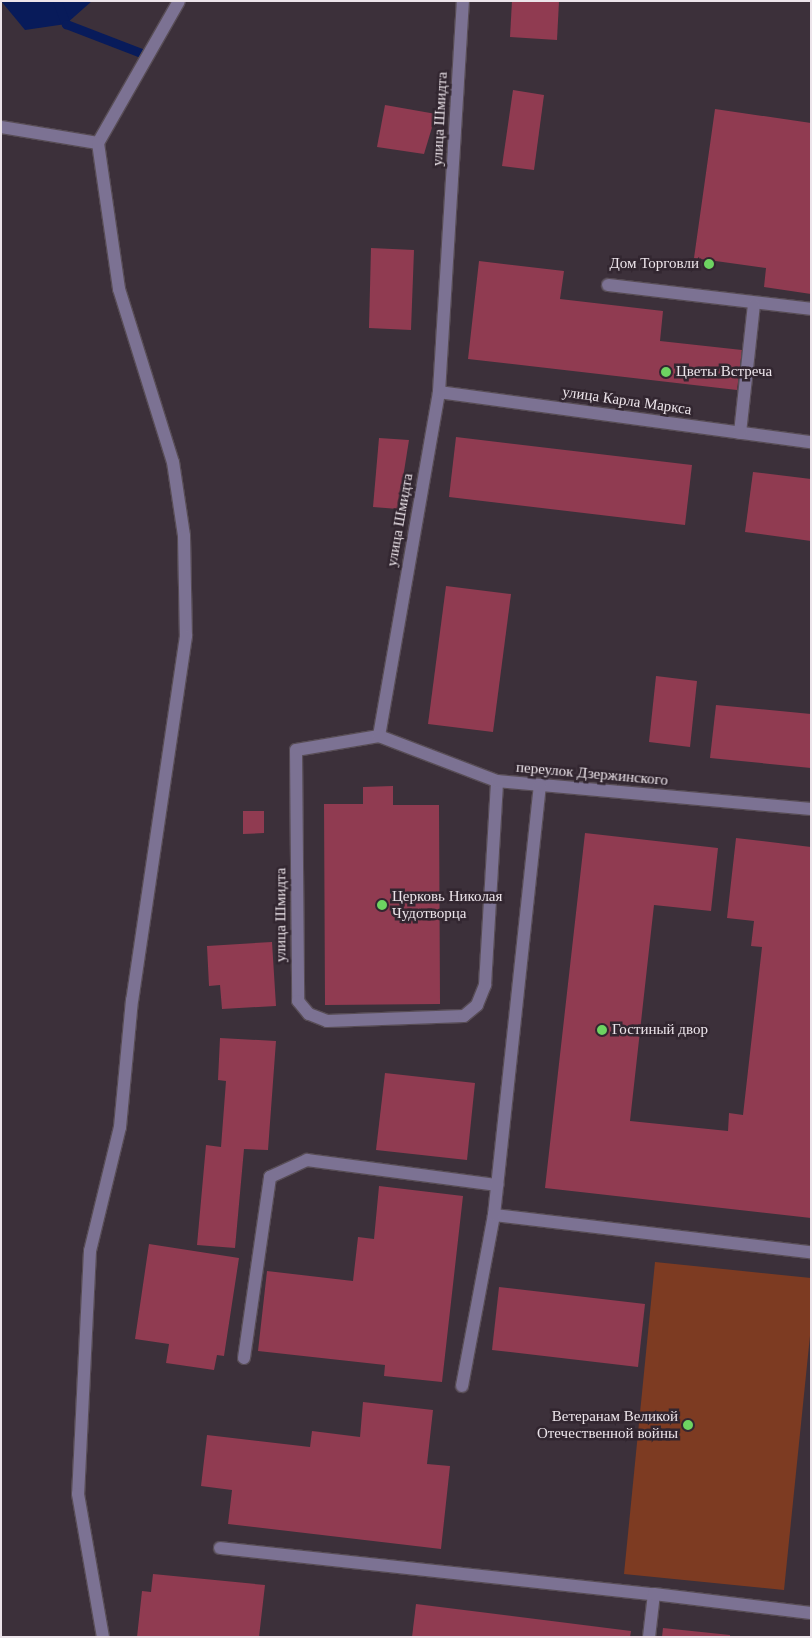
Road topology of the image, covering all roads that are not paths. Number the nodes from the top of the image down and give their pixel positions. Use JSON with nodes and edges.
{"nodes":[{"id":1,"x":179,"y":1,"type":"edge"},
{"id":2,"x":463,"y":1,"type":"edge"},
{"id":3,"x":1,"y":127,"type":"edge"},
{"id":4,"x":98,"y":143,"type":"junction"},
{"id":5,"x":608,"y":285,"type":"dead end"},
{"id":6,"x":754,"y":305,"type":"junction"},
{"id":7,"x":811,"y":310,"type":"edge"},
{"id":8,"x":440,"y":392,"type":"junction"},
{"id":9,"x":740,"y":432,"type":"junction"},
{"id":10,"x":811,"y":442,"type":"edge"},
{"id":11,"x":378,"y":736,"type":"junction"},
{"id":12,"x":498,"y":781,"type":"junction"},
{"id":13,"x":540,"y":786,"type":"junction"},
{"id":14,"x":811,"y":810,"type":"edge"},
{"id":15,"x":497,"y":1185,"type":"junction"},
{"id":16,"x":494,"y":1215,"type":"junction"},
{"id":17,"x":811,"y":1252,"type":"edge"},
{"id":18,"x":244,"y":1358,"type":"dead end"},
{"id":19,"x":462,"y":1386,"type":"dead end"},
{"id":20,"x":220,"y":1548,"type":"dead end"},
{"id":21,"x":654,"y":1594,"type":"junction"},
{"id":22,"x":811,"y":1613,"type":"edge"},
{"id":23,"x":103,"y":1637,"type":"edge"},
{"id":24,"x":649,"y":1637,"type":"edge"}],
"edges":[{"from":1,"to":4,"type":"street"},
{"from":2,"to":8,"type":"street","name":"улица Шмидта"},
{"from":3,"to":4,"type":"street"},
{"from":4,"to":23,"type":"street"},
{"from":5,"to":6,"type":"street"},
{"from":6,"to":7,"type":"street"},
{"from":6,"to":9,"type":"street"},
{"from":8,"to":9,"type":"street","name":"улица Карла Маркса"},
{"from":8,"to":11,"type":"street","name":"улица Шмидта"},
{"from":9,"to":10,"type":"street","name":"улица Карла Маркса"},
{"from":11,"to":12,"type":"street","name":"переулок Дзержинского"},
{"from":11,"to":12,"type":"street","name":"улица Шмидта"},
{"from":12,"to":13,"type":"street","name":"переулок Дзержинского"},
{"from":13,"to":14,"type":"street","name":"переулок Дзержинского"},
{"from":13,"to":15,"type":"street"},
{"from":15,"to":16,"type":"street"},
{"from":15,"to":18,"type":"street"},
{"from":16,"to":17,"type":"street"},
{"from":16,"to":19,"type":"street"},
{"from":20,"to":21,"type":"street"},
{"from":21,"to":22,"type":"street"},
{"from":21,"to":24,"type":"street"}]}
